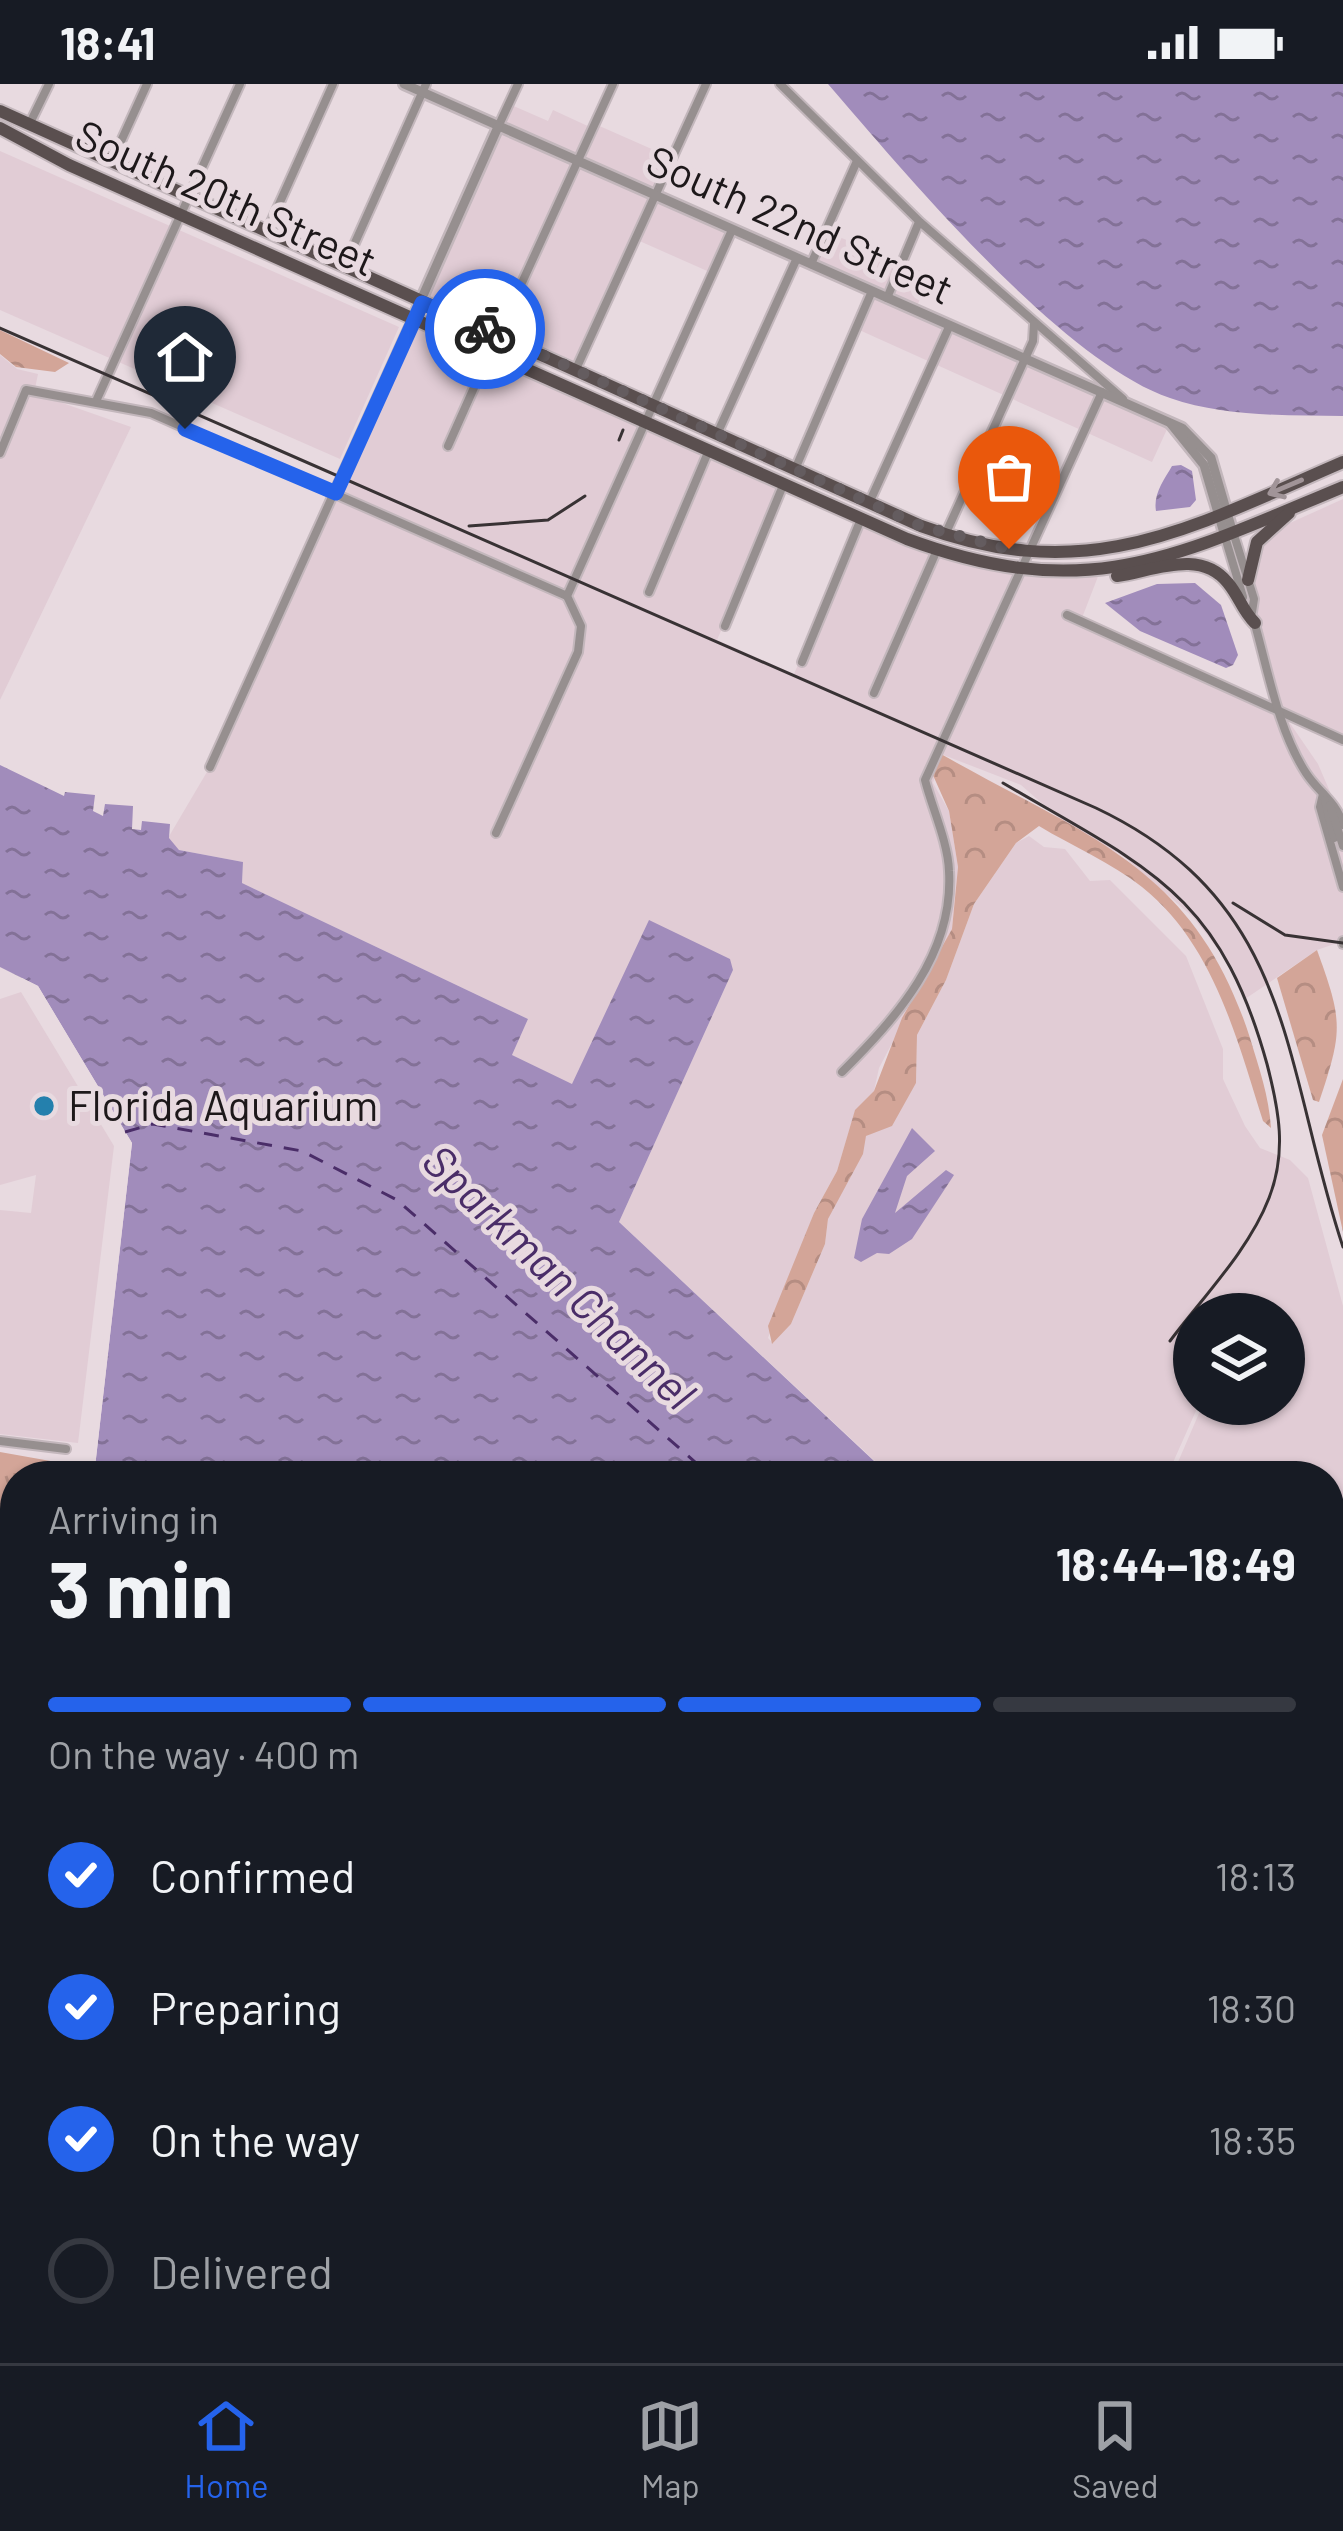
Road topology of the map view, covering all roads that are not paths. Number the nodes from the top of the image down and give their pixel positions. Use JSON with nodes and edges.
{"nodes":[{"id":1,"x":49,"y":84,"type":"edge"},
{"id":2,"x":147,"y":84,"type":"edge"},
{"id":3,"x":240,"y":84,"type":"edge"},
{"id":4,"x":334,"y":84,"type":"edge"},
{"id":5,"x":404,"y":84,"type":"edge"},
{"id":6,"x":518,"y":84,"type":"edge"},
{"id":7,"x":613,"y":84,"type":"edge"},
{"id":8,"x":706,"y":84,"type":"edge"},
{"id":9,"x":780,"y":84,"type":"edge"},
{"id":10,"x":424,"y":88,"type":"edge"},
{"id":11,"x":0,"y":111,"type":"edge"},
{"id":12,"x":28,"y":127,"type":"junction"},
{"id":13,"x":499,"y":127,"type":"junction"},
{"id":14,"x":0,"y":128,"type":"edge"},
{"id":15,"x":47,"y":136,"type":"junction"},
{"id":16,"x":857,"y":161,"type":"junction"},
{"id":17,"x":112,"y":162,"type":"junction"},
{"id":18,"x":578,"y":162,"type":"junction"},
{"id":19,"x":83,"y":171,"type":"junction"},
{"id":20,"x":188,"y":194,"type":"junction"},
{"id":21,"x":656,"y":196,"type":"junction"},
{"id":22,"x":179,"y":214,"type":"junction"},
{"id":23,"x":920,"y":222,"type":"junction"},
{"id":24,"x":732,"y":230,"type":"junction"},
{"id":25,"x":266,"y":232,"type":"junction"},
{"id":26,"x":797,"y":258,"type":"junction"},
{"id":27,"x":811,"y":266,"type":"junction"},
{"id":28,"x":344,"y":267,"type":"junction"},
{"id":29,"x":872,"y":291,"type":"junction"},
{"id":30,"x":887,"y":298,"type":"junction"},
{"id":31,"x":422,"y":303,"type":"junction"},
{"id":32,"x":413,"y":318,"type":"junction"},
{"id":33,"x":1034,"y":322,"type":"junction"},
{"id":34,"x":949,"y":327,"type":"junction"},
{"id":35,"x":498,"y":335,"type":"junction"},
{"id":36,"x":489,"y":354,"type":"junction"},
{"id":37,"x":1024,"y":359,"type":"junction"},
{"id":38,"x":576,"y":369,"type":"junction"},
{"id":39,"x":1102,"y":392,"type":"junction"},
{"id":40,"x":97,"y":399,"type":"junction"},
{"id":41,"x":1126,"y":401,"type":"junction"},
{"id":42,"x":654,"y":404,"type":"junction"},
{"id":43,"x":646,"y":422,"type":"junction"},
{"id":44,"x":718,"y":432,"type":"junction"},
{"id":45,"x":448,"y":446,"type":"dead end"},
{"id":46,"x":709,"y":450,"type":"junction"},
{"id":47,"x":0,"y":453,"type":"edge"},
{"id":48,"x":1343,"y":462,"type":"edge"},
{"id":49,"x":796,"y":467,"type":"junction"},
{"id":50,"x":784,"y":483,"type":"junction"},
{"id":51,"x":1343,"y":487,"type":"edge"},
{"id":52,"x":336,"y":493,"type":"junction"},
{"id":53,"x":870,"y":501,"type":"junction"},
{"id":54,"x":1295,"y":506,"type":"junction"},
{"id":55,"x":1224,"y":513,"type":"junction"},
{"id":56,"x":861,"y":519,"type":"junction"},
{"id":57,"x":1228,"y":532,"type":"junction"},
{"id":58,"x":945,"y":535,"type":"junction"},
{"id":59,"x":937,"y":550,"type":"junction"},
{"id":60,"x":1030,"y":552,"type":"junction"},
{"id":61,"x":1022,"y":568,"type":"junction"},
{"id":62,"x":1047,"y":572,"type":"junction"},
{"id":63,"x":1248,"y":580,"type":"junction"},
{"id":64,"x":649,"y":592,"type":"dead end"},
{"id":65,"x":566,"y":596,"type":"junction"},
{"id":66,"x":1067,"y":615,"type":"dead end"},
{"id":67,"x":1253,"y":617,"type":"junction"},
{"id":68,"x":725,"y":626,"type":"dead end"},
{"id":69,"x":802,"y":662,"type":"dead end"},
{"id":70,"x":874,"y":693,"type":"dead end"},
{"id":71,"x":1280,"y":710,"type":"junction"},
{"id":72,"x":1343,"y":740,"type":"edge"},
{"id":73,"x":211,"y":767,"type":"dead end"},
{"id":74,"x":1324,"y":793,"type":"junction"},
{"id":75,"x":1343,"y":805,"type":"edge"},
{"id":76,"x":1343,"y":826,"type":"edge"},
{"id":77,"x":496,"y":832,"type":"dead end"},
{"id":78,"x":1343,"y":845,"type":"edge"},
{"id":79,"x":1343,"y":872,"type":"edge"},
{"id":80,"x":1343,"y":887,"type":"edge"},
{"id":81,"x":842,"y":1072,"type":"dead end"},
{"id":82,"x":0,"y":1441,"type":"edge"},
{"id":83,"x":66,"y":1449,"type":"dead end"}],
"edges":[{"from":1,"to":12,"type":"street"},
{"from":2,"to":17,"type":"street"},
{"from":3,"to":20,"type":"street"},
{"from":4,"to":25,"type":"street"},
{"from":5,"to":10,"type":"street","name":"South 22nd Street"},
{"from":6,"to":13,"type":"street"},
{"from":7,"to":18,"type":"street"},
{"from":8,"to":21,"type":"street"},
{"from":9,"to":16,"type":"street"},
{"from":10,"to":13,"type":"street","name":"South 22nd Street"},
{"from":10,"to":28,"type":"street"},
{"from":11,"to":12,"type":"main road","name":"South 20th Street"},
{"from":12,"to":15,"type":"main road","name":"South 20th Street"},
{"from":13,"to":18,"type":"street","name":"South 22nd Street"},
{"from":13,"to":31,"type":"street"},
{"from":14,"to":19,"type":"main road","name":"South 20th Street"},
{"from":15,"to":17,"type":"main road","name":"South 20th Street"},
{"from":15,"to":19,"type":"main road"},
{"from":16,"to":23,"type":"street"},
{"from":16,"to":27,"type":"street"},
{"from":17,"to":20,"type":"main road","name":"South 20th Street"},
{"from":18,"to":21,"type":"street","name":"South 22nd Street"},
{"from":18,"to":35,"type":"street"},
{"from":19,"to":22,"type":"main road","name":"South 20th Street"},
{"from":20,"to":22,"type":"street"},
{"from":20,"to":25,"type":"main road","name":"South 20th Street"},
{"from":21,"to":24,"type":"street","name":"South 22nd Street"},
{"from":21,"to":38,"type":"street"},
{"from":22,"to":32,"type":"main road","name":"South 20th Street"},
{"from":22,"to":40,"type":"street"},
{"from":23,"to":30,"type":"street"},
{"from":23,"to":33,"type":"street"},
{"from":24,"to":26,"type":"street","name":"South 22nd Street"},
{"from":24,"to":42,"type":"street"},
{"from":25,"to":28,"type":"main road","name":"South 20th Street"},
{"from":26,"to":27,"type":"street","name":"South 22nd Street"},
{"from":26,"to":44,"type":"street"},
{"from":27,"to":29,"type":"street","name":"South 22nd Street"},
{"from":28,"to":31,"type":"main road","name":"South 20th Street"},
{"from":29,"to":30,"type":"street","name":"South 22nd Street"},
{"from":29,"to":49,"type":"street"},
{"from":30,"to":34,"type":"street","name":"South 22nd Street"},
{"from":31,"to":32,"type":"street"},
{"from":31,"to":35,"type":"main road","name":"South 20th Street"},
{"from":32,"to":36,"type":"main road","name":"South 20th Street"},
{"from":32,"to":52,"type":"street"},
{"from":33,"to":37,"type":"street"},
{"from":33,"to":41,"type":"street"},
{"from":34,"to":37,"type":"street","name":"South 22nd Street"},
{"from":34,"to":53,"type":"street"},
{"from":35,"to":38,"type":"main road","name":"South 20th Street"},
{"from":36,"to":43,"type":"main road","name":"South 20th Street"},
{"from":36,"to":45,"type":"street"},
{"from":37,"to":39,"type":"street","name":"South 22nd Street"},
{"from":37,"to":58,"type":"street"},
{"from":38,"to":42,"type":"main road","name":"South 20th Street"},
{"from":39,"to":41,"type":"street","name":"South 22nd Street"},
{"from":39,"to":60,"type":"street"},
{"from":40,"to":47,"type":"street"},
{"from":40,"to":52,"type":"street"},
{"from":41,"to":55,"type":"street","name":"South 22nd Street"},
{"from":42,"to":43,"type":"street"},
{"from":42,"to":44,"type":"main road","name":"South 20th Street"},
{"from":43,"to":46,"type":"main road","name":"South 20th Street"},
{"from":43,"to":65,"type":"street"},
{"from":44,"to":49,"type":"main road","name":"South 20th Street"},
{"from":46,"to":50,"type":"main road","name":"South 20th Street"},
{"from":46,"to":64,"type":"street"},
{"from":48,"to":55,"type":"main road","one_way":true},
{"from":49,"to":53,"type":"main road","name":"South 20th Street"},
{"from":50,"to":56,"type":"main road","name":"South 20th Street"},
{"from":50,"to":68,"type":"street"},
{"from":51,"to":54,"type":"main road"},
{"from":52,"to":65,"type":"street"},
{"from":52,"to":73,"type":"street"},
{"from":53,"to":58,"type":"main road","name":"South 20th Street"},
{"from":54,"to":57,"type":"main road"},
{"from":54,"to":63,"type":"main road"},
{"from":55,"to":57,"type":"street","name":"South 22nd Street"},
{"from":55,"to":60,"type":"main road","name":"South 20th Street"},
{"from":56,"to":59,"type":"main road","name":"South 20th Street"},
{"from":56,"to":69,"type":"street"},
{"from":57,"to":62,"type":"main road","name":"South 20th Street"},
{"from":57,"to":63,"type":"street"},
{"from":57,"to":67,"type":"street"},
{"from":58,"to":60,"type":"main road","name":"South 20th Street"},
{"from":59,"to":61,"type":"main road","name":"South 20th Street"},
{"from":59,"to":70,"type":"street"},
{"from":60,"to":61,"type":"street"},
{"from":61,"to":62,"type":"main road","name":"South 20th Street"},
{"from":61,"to":81,"type":"street"},
{"from":62,"to":67,"type":"main road"},
{"from":63,"to":67,"type":"street"},
{"from":65,"to":77,"type":"street"},
{"from":66,"to":71,"type":"street"},
{"from":67,"to":71,"type":"street"},
{"from":71,"to":72,"type":"street"},
{"from":71,"to":74,"type":"street"},
{"from":74,"to":75,"type":"street"},
{"from":74,"to":76,"type":"street"},
{"from":74,"to":78,"type":"street"},
{"from":74,"to":79,"type":"street"},
{"from":74,"to":80,"type":"street"},
{"from":82,"to":83,"type":"street"}]}
